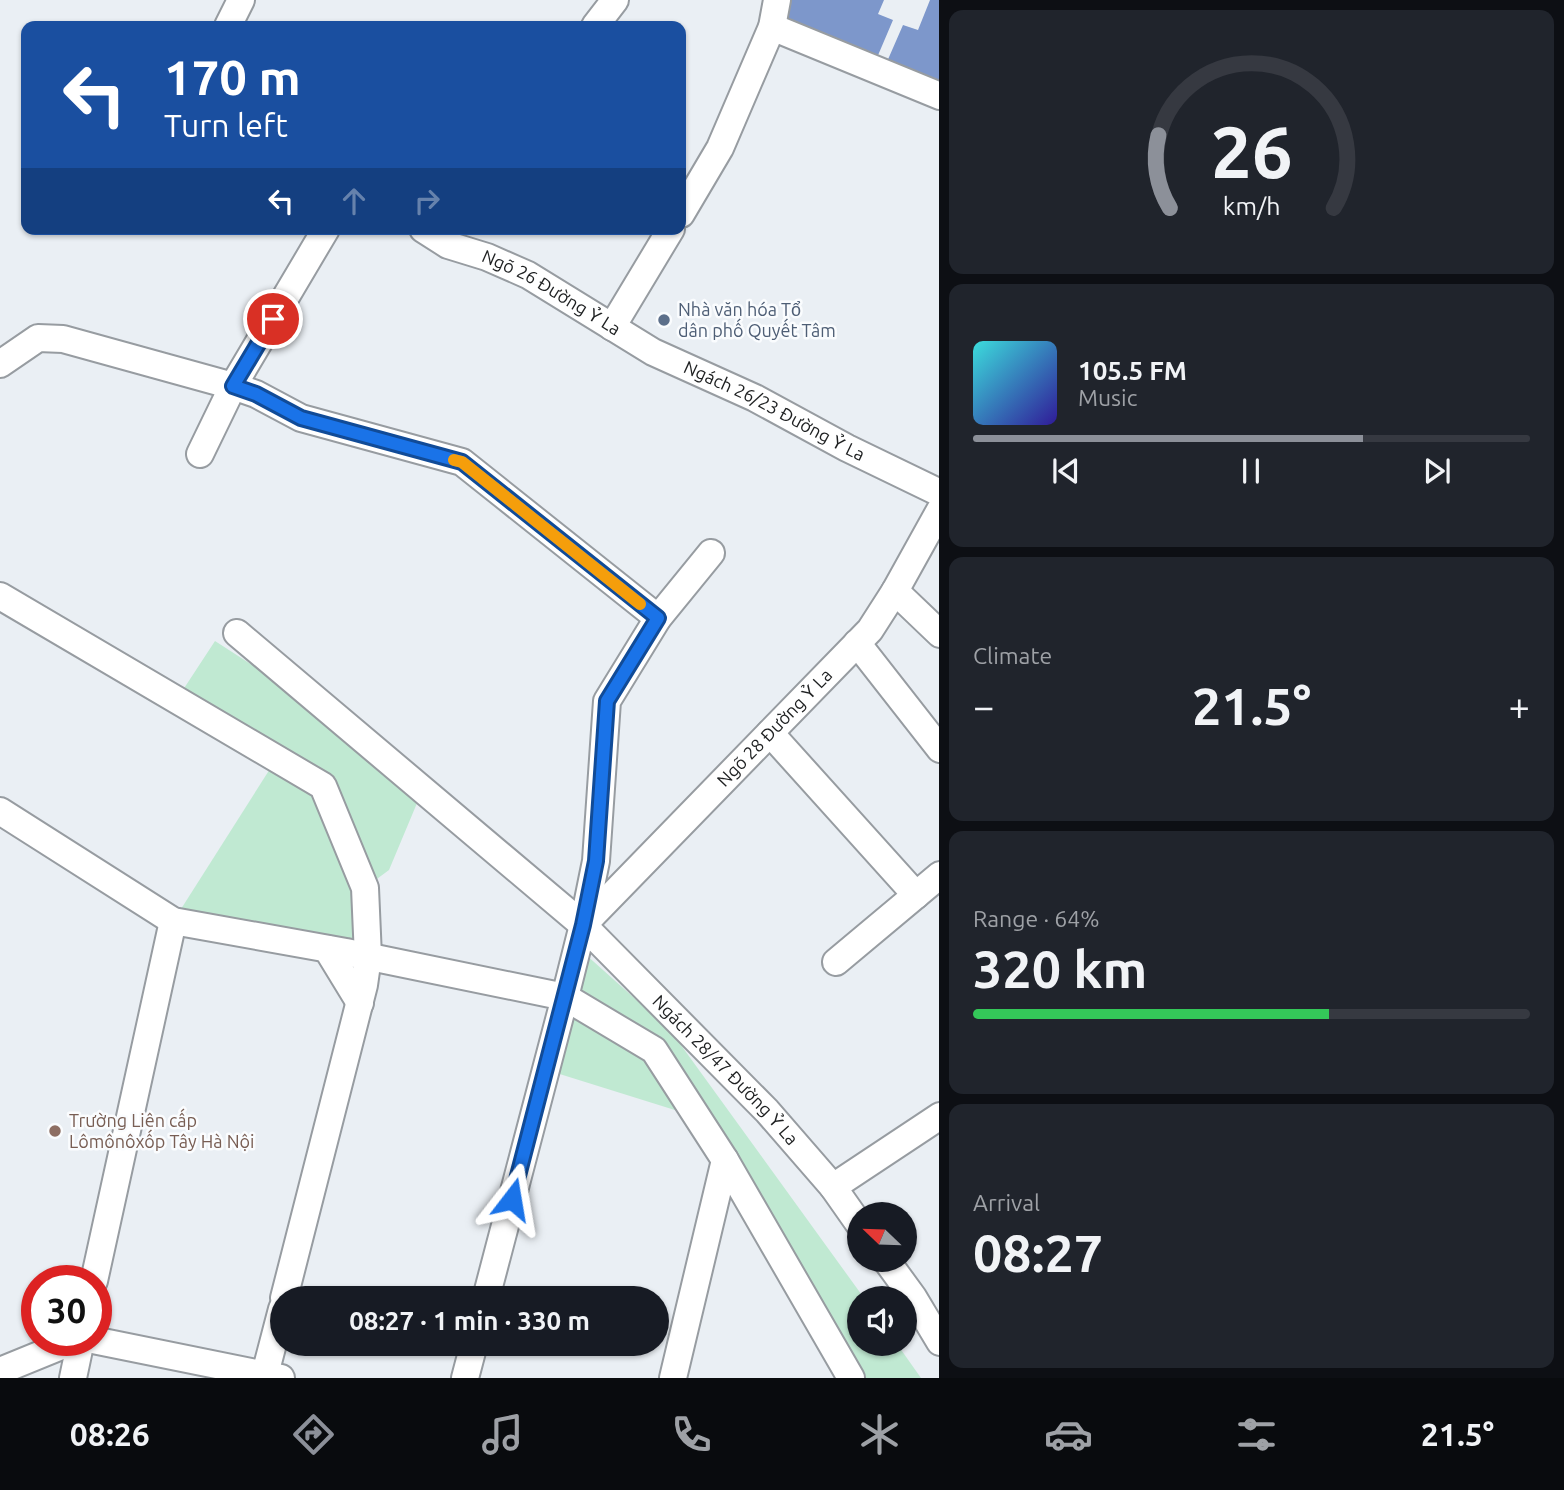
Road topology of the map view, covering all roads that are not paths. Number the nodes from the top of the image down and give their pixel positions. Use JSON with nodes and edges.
{"nodes":[{"id":1,"x":240,"y":0,"type":"edge"},
{"id":2,"x":614,"y":0,"type":"edge"},
{"id":3,"x":777,"y":0,"type":"edge"},
{"id":4,"x":230,"y":21,"type":"edge"},
{"id":5,"x":599,"y":21,"type":"edge"},
{"id":6,"x":772,"y":27,"type":"junction"},
{"id":7,"x":939,"y":96,"type":"edge"},
{"id":8,"x":686,"y":206,"type":"edge"},
{"id":9,"x":322,"y":235,"type":"edge"},
{"id":10,"x":432,"y":235,"type":"edge"},
{"id":11,"x":667,"y":235,"type":"edge"},
{"id":12,"x":612,"y":327,"type":"junction"},
{"id":13,"x":0,"y":364,"type":"edge"},
{"id":14,"x":233,"y":386,"type":"junction"},
{"id":15,"x":200,"y":454,"type":"dead end"},
{"id":16,"x":939,"y":493,"type":"edge"},
{"id":17,"x":939,"y":510,"type":"edge"},
{"id":18,"x":711,"y":553,"type":"dead end"},
{"id":19,"x":895,"y":591,"type":"junction"},
{"id":20,"x":0,"y":596,"type":"edge"},
{"id":21,"x":658,"y":618,"type":"junction"},
{"id":22,"x":237,"y":633,"type":"dead end"},
{"id":23,"x":939,"y":634,"type":"edge"},
{"id":24,"x":857,"y":643,"type":"junction"},
{"id":25,"x":770,"y":733,"type":"junction"},
{"id":26,"x":939,"y":749,"type":"edge"},
{"id":27,"x":0,"y":811,"type":"edge"},
{"id":28,"x":939,"y":875,"type":"edge"},
{"id":29,"x":916,"y":895,"type":"junction"},
{"id":30,"x":173,"y":921,"type":"junction"},
{"id":31,"x":583,"y":925,"type":"junction"},
{"id":32,"x":327,"y":949,"type":"junction"},
{"id":33,"x":368,"y":957,"type":"junction"},
{"id":34,"x":836,"y":962,"type":"dead end"},
{"id":35,"x":565,"y":997,"type":"junction"},
{"id":36,"x":360,"y":1003,"type":"junction"},
{"id":37,"x":939,"y":1116,"type":"edge"},
{"id":38,"x":725,"y":1160,"type":"junction"},
{"id":39,"x":833,"y":1187,"type":"junction"},
{"id":40,"x":847,"y":1207,"type":"edge"},
{"id":41,"x":98,"y":1265,"type":"edge"},
{"id":42,"x":895,"y":1272,"type":"edge"},
{"id":43,"x":288,"y":1286,"type":"edge"},
{"id":44,"x":489,"y":1286,"type":"edge"},
{"id":45,"x":939,"y":1342,"type":"edge"},
{"id":46,"x":112,"y":1344,"type":"edge"},
{"id":47,"x":38,"y":1356,"type":"edge"},
{"id":48,"x":76,"y":1356,"type":"edge"},
{"id":49,"x":274,"y":1356,"type":"edge"},
{"id":50,"x":471,"y":1356,"type":"edge"},
{"id":51,"x":0,"y":1371,"type":"edge"},
{"id":52,"x":270,"y":1377,"type":"edge"},
{"id":53,"x":73,"y":1378,"type":"edge"},
{"id":54,"x":466,"y":1378,"type":"edge"},
{"id":55,"x":673,"y":1378,"type":"edge"},
{"id":56,"x":851,"y":1378,"type":"edge"}],
"edges":[{"from":1,"to":4,"type":"street"},
{"from":2,"to":5,"type":"street"},
{"from":3,"to":6,"type":"street"},
{"from":6,"to":7,"type":"street"},
{"from":6,"to":8,"type":"street"},
{"from":9,"to":14,"type":"street"},
{"from":10,"to":12,"type":"street","name":"Ngõ 26 Đường Ỷ La"},
{"from":11,"to":12,"type":"street","name":"Ngõ 26 Đường Ỷ La"},
{"from":12,"to":16,"type":"street","name":"Ngách 26/23 Đường Ỷ La"},
{"from":13,"to":14,"type":"street"},
{"from":14,"to":15,"type":"street"},
{"from":14,"to":21,"type":"street"},
{"from":17,"to":19,"type":"street","name":"Ngõ 28 Đường Ỷ La"},
{"from":18,"to":21,"type":"street"},
{"from":19,"to":23,"type":"street"},
{"from":19,"to":24,"type":"street","name":"Ngõ 28 Đường Ỷ La"},
{"from":20,"to":33,"type":"street"},
{"from":21,"to":31,"type":"street"},
{"from":22,"to":31,"type":"street","name":"Ngách 28/47 Đường Ỷ La"},
{"from":24,"to":25,"type":"street","name":"Ngõ 28 Đường Ỷ La"},
{"from":24,"to":26,"type":"street"},
{"from":25,"to":29,"type":"street"},
{"from":25,"to":31,"type":"street","name":"Ngõ 28 Đường Ỷ La"},
{"from":27,"to":30,"type":"street"},
{"from":28,"to":29,"type":"street"},
{"from":29,"to":34,"type":"street"},
{"from":30,"to":32,"type":"street"},
{"from":30,"to":41,"type":"street"},
{"from":31,"to":35,"type":"street"},
{"from":31,"to":39,"type":"street","name":"Ngách 28/47 Đường Ỷ La"},
{"from":32,"to":33,"type":"street"},
{"from":32,"to":36,"type":"street"},
{"from":33,"to":35,"type":"street"},
{"from":33,"to":36,"type":"street"},
{"from":35,"to":38,"type":"street"},
{"from":35,"to":44,"type":"street"},
{"from":36,"to":43,"type":"street"},
{"from":37,"to":39,"type":"street"},
{"from":38,"to":55,"type":"street"},
{"from":38,"to":56,"type":"street"},
{"from":39,"to":40,"type":"street","name":"Ngách 28/47 Đường Ỷ La"},
{"from":42,"to":45,"type":"street"},
{"from":46,"to":52,"type":"street"},
{"from":47,"to":51,"type":"street"},
{"from":48,"to":53,"type":"street"},
{"from":49,"to":52,"type":"street"},
{"from":50,"to":54,"type":"street"}]}
